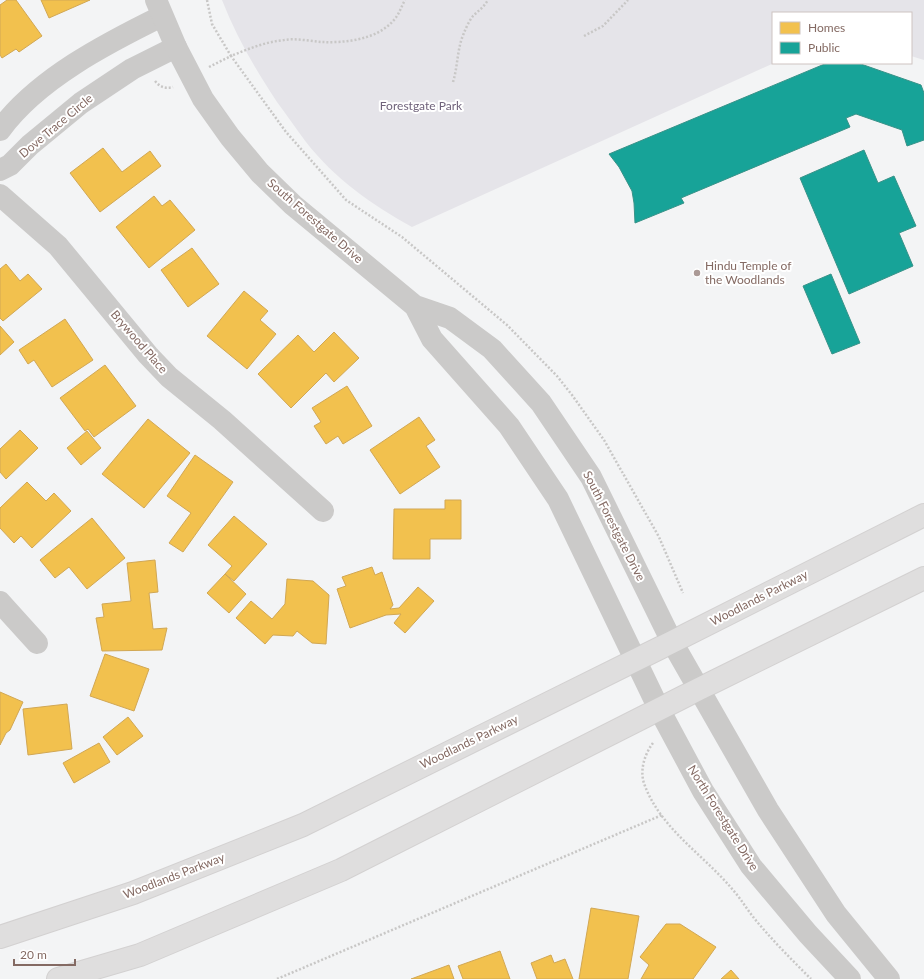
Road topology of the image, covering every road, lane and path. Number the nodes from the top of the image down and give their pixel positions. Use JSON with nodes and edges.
{"nodes":[{"id":1,"x":207,"y":0,"type":"edge"},
{"id":2,"x":405,"y":0,"type":"edge"},
{"id":3,"x":488,"y":0,"type":"edge"},
{"id":4,"x":628,"y":0,"type":"edge"},
{"id":5,"x":159,"y":8,"type":"edge"},
{"id":6,"x":584,"y":36,"type":"dead end"},
{"id":7,"x":176,"y":47,"type":"junction"},
{"id":8,"x":453,"y":82,"type":"dead end"},
{"id":9,"x":0,"y":130,"type":"edge"},
{"id":10,"x":0,"y":170,"type":"edge"},
{"id":11,"x":0,"y":195,"type":"edge"},
{"id":12,"x":415,"y":306,"type":"junction"},
{"id":13,"x":324,"y":511,"type":"dead end"},
{"id":14,"x":924,"y":515,"type":"edge"},
{"id":15,"x":924,"y":578,"type":"edge"},
{"id":16,"x":0,"y":602,"type":"edge"},
{"id":17,"x":672,"y":642,"type":"junction"},
{"id":18,"x":37,"y":643,"type":"dead end"},
{"id":19,"x":636,"y":660,"type":"junction"},
{"id":20,"x":699,"y":689,"type":"junction"},
{"id":21,"x":659,"y":709,"type":"junction"},
{"id":22,"x":654,"y":741,"type":"dead end"},
{"id":23,"x":662,"y":815,"type":"junction"},
{"id":24,"x":0,"y":937,"type":"edge"},
{"id":25,"x":58,"y":979,"type":"edge"},
{"id":26,"x":277,"y":979,"type":"edge"},
{"id":27,"x":811,"y":979,"type":"edge"},
{"id":28,"x":850,"y":979,"type":"edge"},
{"id":29,"x":889,"y":979,"type":"edge"}],
"edges":[{"from":1,"to":2,"type":"path"},
{"from":3,"to":8,"type":"path"},
{"from":4,"to":6,"type":"path"},
{"from":5,"to":7,"type":"street","name":"South Forestgate Drive"},
{"from":5,"to":9,"type":"street"},
{"from":7,"to":10,"type":"street","name":"Dove Trace Circle"},
{"from":7,"to":12,"type":"street","name":"South Forestgate Drive"},
{"from":11,"to":13,"type":"street","name":"Brywood Place"},
{"from":12,"to":17,"type":"street","name":"South Forestgate Drive"},
{"from":12,"to":19,"type":"street","name":"South Forestgate Drive"},
{"from":14,"to":17,"type":"main road","name":"Woodlands Parkway"},
{"from":15,"to":20,"type":"main road"},
{"from":16,"to":18,"type":"street"},
{"from":17,"to":19,"type":"main road","name":"Woodlands Parkway"},
{"from":17,"to":20,"type":"street","name":"South Forestgate Drive"},
{"from":19,"to":21,"type":"street","name":"North Forestgate Drive"},
{"from":19,"to":24,"type":"main road","name":"Woodlands Parkway"},
{"from":20,"to":21,"type":"main road"},
{"from":20,"to":29,"type":"street"},
{"from":21,"to":25,"type":"main road"},
{"from":21,"to":28,"type":"street","name":"North Forestgate Drive"},
{"from":22,"to":23,"type":"path"},
{"from":23,"to":26,"type":"path"},
{"from":23,"to":27,"type":"path"}]}
